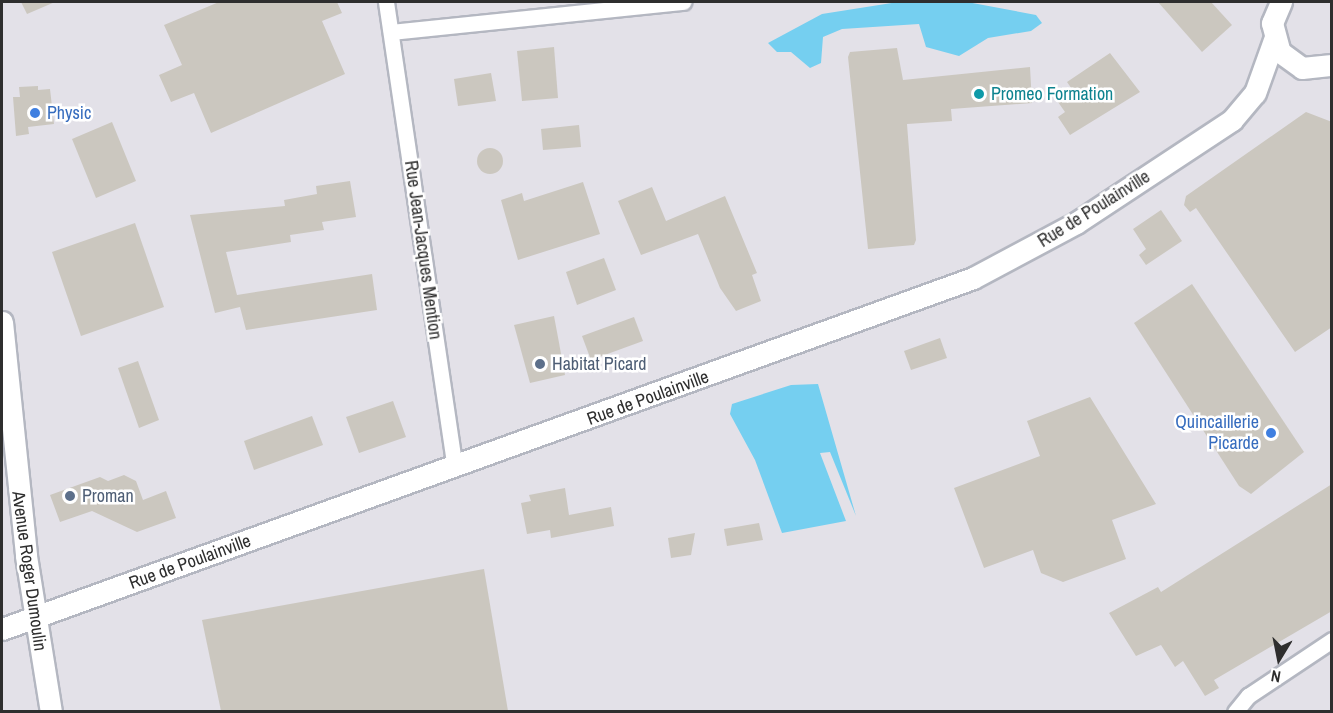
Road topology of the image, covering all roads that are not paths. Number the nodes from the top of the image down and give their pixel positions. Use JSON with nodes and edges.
{"nodes":[{"id":1,"x":386,"y":2,"type":"edge"},
{"id":2,"x":683,"y":2,"type":"edge"},
{"id":3,"x":1274,"y":6,"type":"edge"},
{"id":4,"x":391,"y":32,"type":"junction"},
{"id":5,"x":1274,"y":40,"type":"junction"},
{"id":6,"x":1322,"y":69,"type":"edge"},
{"id":7,"x":1256,"y":93,"type":"junction"},
{"id":8,"x":2,"y":322,"type":"edge"},
{"id":9,"x":455,"y":467,"type":"junction"},
{"id":10,"x":37,"y":617,"type":"junction"},
{"id":11,"x":2,"y":629,"type":"edge"},
{"id":12,"x":1332,"y":640,"type":"edge"},
{"id":13,"x":51,"y":711,"type":"edge"},
{"id":14,"x":1235,"y":711,"type":"edge"}],
"edges":[{"from":1,"to":4,"type":"street","name":"Rue Jean-Jacques Mention"},
{"from":2,"to":4,"type":"street"},
{"from":3,"to":5,"type":"street","name":"Rue de Poulainville"},
{"from":4,"to":9,"type":"street","name":"Rue Jean-Jacques Mention"},
{"from":5,"to":6,"type":"street"},
{"from":5,"to":7,"type":"street","name":"Rue de Poulainville"},
{"from":6,"to":7,"type":"street","name":"Rue de Poulainville"},
{"from":7,"to":9,"type":"street","name":"Rue de Poulainville"},
{"from":8,"to":10,"type":"street","name":"Avenue Roger Dumoulin"},
{"from":9,"to":10,"type":"street","name":"Rue de Poulainville"},
{"from":10,"to":11,"type":"street","name":"Rue de Poulainville"},
{"from":10,"to":13,"type":"street","name":"Avenue Roger Dumoulin"},
{"from":12,"to":14,"type":"street"}]}
